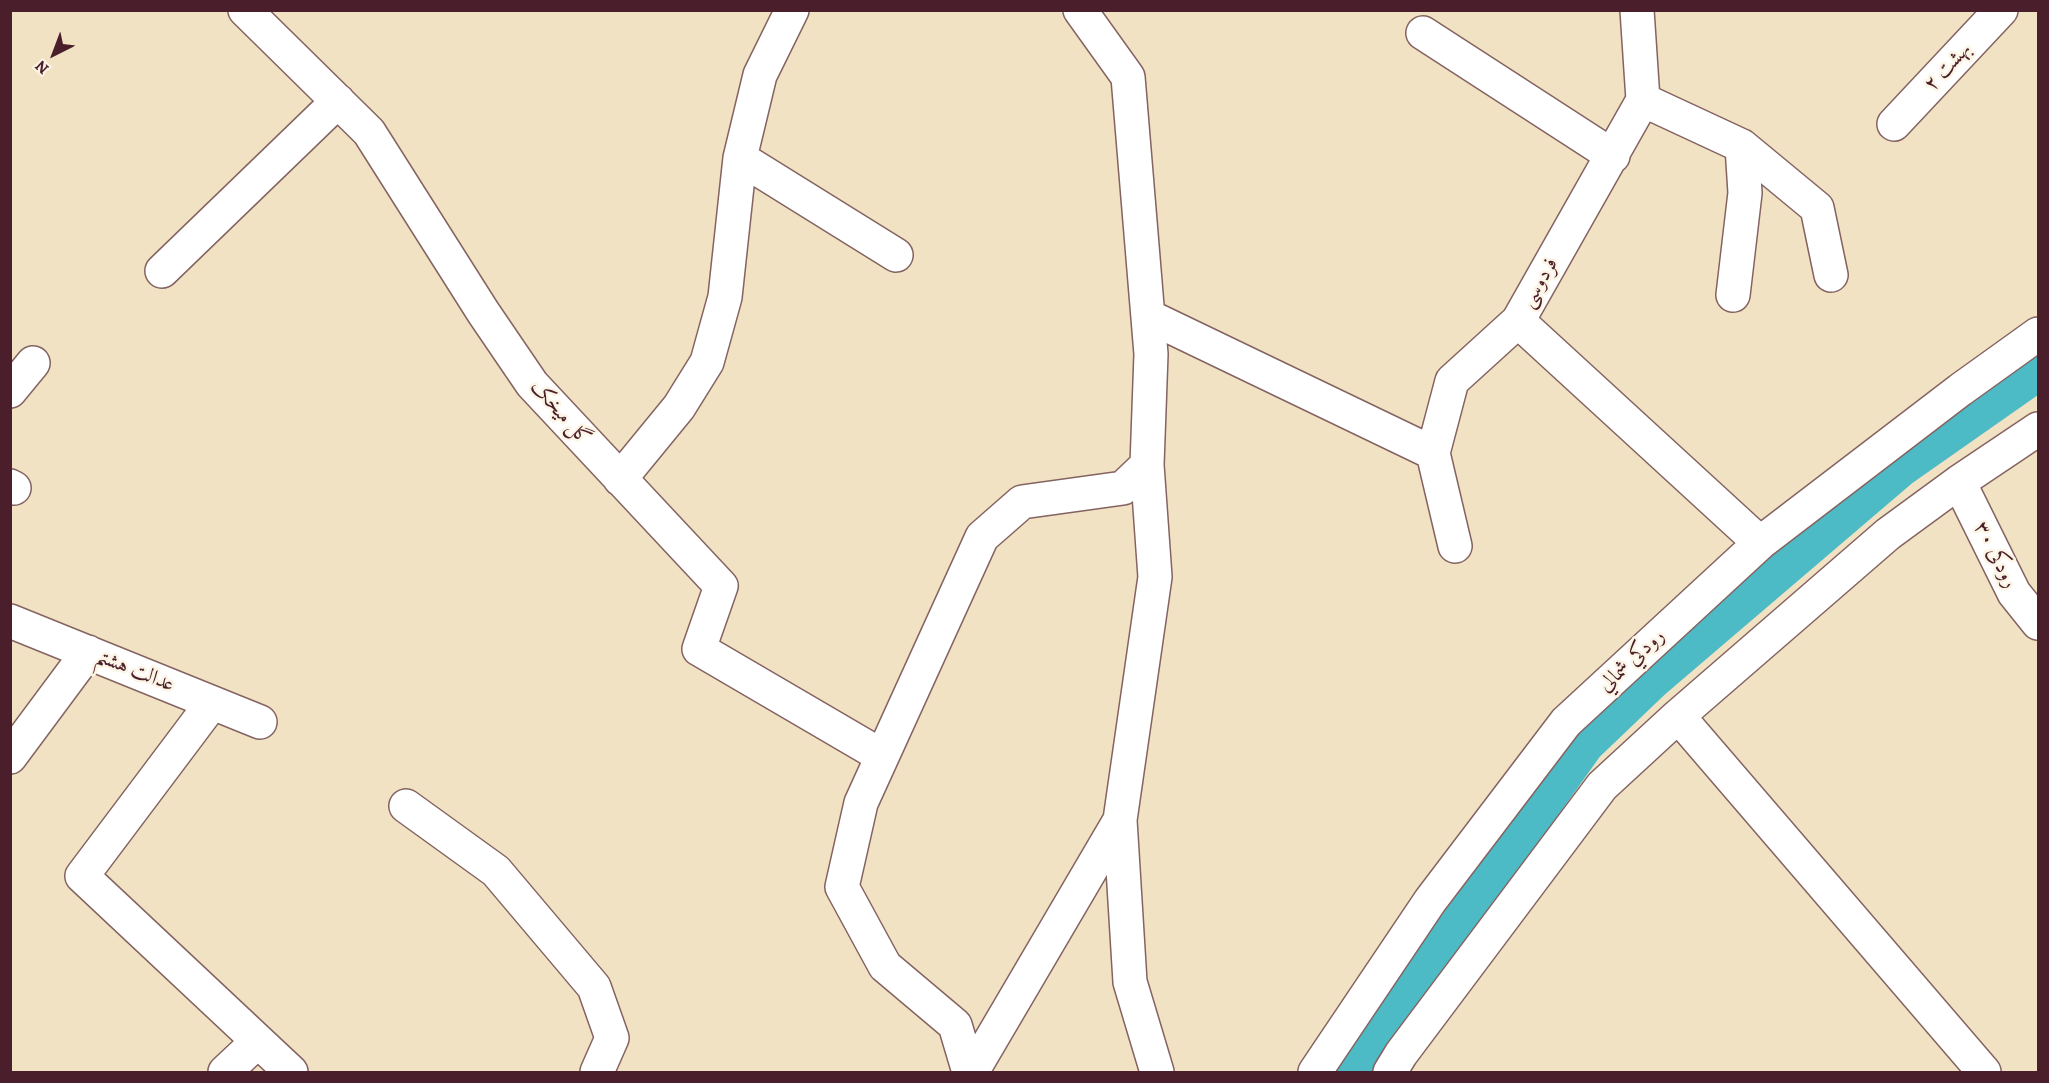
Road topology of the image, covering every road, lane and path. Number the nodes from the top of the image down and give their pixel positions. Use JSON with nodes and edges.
{"nodes":[{"id":1,"x":245,"y":10,"type":"edge"},
{"id":2,"x":792,"y":10,"type":"edge"},
{"id":3,"x":1080,"y":10,"type":"edge"},
{"id":4,"x":1637,"y":10,"type":"edge"},
{"id":5,"x":2001,"y":10,"type":"edge"},
{"id":6,"x":1423,"y":33,"type":"dead end"},
{"id":7,"x":1644,"y":99,"type":"junction"},
{"id":8,"x":338,"y":101,"type":"junction"},
{"id":9,"x":1894,"y":124,"type":"dead end"},
{"id":10,"x":1742,"y":146,"type":"junction"},
{"id":11,"x":1612,"y":156,"type":"junction"},
{"id":12,"x":740,"y":158,"type":"junction"},
{"id":13,"x":896,"y":255,"type":"dead end"},
{"id":14,"x":162,"y":271,"type":"dead end"},
{"id":15,"x":1831,"y":275,"type":"dead end"},
{"id":16,"x":1733,"y":295,"type":"dead end"},
{"id":17,"x":1148,"y":316,"type":"junction"},
{"id":18,"x":1518,"y":321,"type":"junction"},
{"id":19,"x":2038,"y":334,"type":"edge"},
{"id":20,"x":33,"y":363,"type":"dead end"},
{"id":21,"x":10,"y":391,"type":"edge"},
{"id":22,"x":2038,"y":429,"type":"edge"},
{"id":23,"x":1434,"y":453,"type":"junction"},
{"id":24,"x":1147,"y":465,"type":"junction"},
{"id":25,"x":620,"y":479,"type":"junction"},
{"id":26,"x":1959,"y":482,"type":"junction"},
{"id":27,"x":1761,"y":543,"type":"junction"},
{"id":28,"x":1455,"y":546,"type":"dead end"},
{"id":29,"x":10,"y":621,"type":"edge"},
{"id":30,"x":2038,"y":623,"type":"edge"},
{"id":31,"x":88,"y":652,"type":"junction"},
{"id":32,"x":212,"y":703,"type":"junction"},
{"id":33,"x":1678,"y":716,"type":"junction"},
{"id":34,"x":260,"y":722,"type":"dead end"},
{"id":35,"x":882,"y":756,"type":"junction"},
{"id":36,"x":10,"y":757,"type":"edge"},
{"id":37,"x":406,"y":806,"type":"dead end"},
{"id":38,"x":1120,"y":820,"type":"junction"},
{"id":39,"x":258,"y":1041,"type":"junction"},
{"id":40,"x":1955,"y":1057,"type":"edge"},
{"id":41,"x":225,"y":1072,"type":"edge"},
{"id":42,"x":291,"y":1072,"type":"edge"},
{"id":43,"x":597,"y":1072,"type":"edge"},
{"id":44,"x":971,"y":1072,"type":"edge"},
{"id":45,"x":1157,"y":1072,"type":"edge"},
{"id":46,"x":1315,"y":1072,"type":"edge"},
{"id":47,"x":1390,"y":1072,"type":"edge"},
{"id":48,"x":1984,"y":1072,"type":"edge"}],
"edges":[{"from":1,"to":8,"type":"street","name":"گل میخک"},
{"from":2,"to":12,"type":"street"},
{"from":3,"to":17,"type":"street"},
{"from":4,"to":7,"type":"street"},
{"from":5,"to":9,"type":"street","name":"بهشت ۲"},
{"from":6,"to":11,"type":"street"},
{"from":7,"to":10,"type":"street"},
{"from":7,"to":11,"type":"street","name":"فردوسی"},
{"from":8,"to":14,"type":"street"},
{"from":8,"to":25,"type":"street","name":"گل میخک"},
{"from":10,"to":15,"type":"street"},
{"from":10,"to":16,"type":"street"},
{"from":11,"to":18,"type":"street","name":"فردوسی"},
{"from":12,"to":13,"type":"street"},
{"from":12,"to":25,"type":"street"},
{"from":17,"to":23,"type":"street"},
{"from":17,"to":24,"type":"street"},
{"from":18,"to":23,"type":"street"},
{"from":18,"to":27,"type":"street","name":"فردوسی"},
{"from":19,"to":27,"type":"street","name":"رودکي شمالي"},
{"from":20,"to":21,"type":"street"},
{"from":22,"to":26,"type":"street"},
{"from":23,"to":28,"type":"street"},
{"from":24,"to":35,"type":"street"},
{"from":24,"to":38,"type":"street"},
{"from":25,"to":35,"type":"street","name":"گل میخک"},
{"from":26,"to":30,"type":"street","name":"رودکی ۳۰"},
{"from":26,"to":33,"type":"street"},
{"from":27,"to":46,"type":"street","name":"رودکي شمالي"},
{"from":29,"to":31,"type":"street","name":"عدالت هشتم"},
{"from":31,"to":32,"type":"street","name":"عدالت هشتم"},
{"from":31,"to":36,"type":"street"},
{"from":32,"to":34,"type":"street","name":"عدالت هشتم"},
{"from":32,"to":39,"type":"street"},
{"from":33,"to":40,"type":"street"},
{"from":33,"to":47,"type":"street"},
{"from":35,"to":44,"type":"street"},
{"from":37,"to":43,"type":"street"},
{"from":38,"to":44,"type":"street"},
{"from":38,"to":45,"type":"street"},
{"from":39,"to":41,"type":"street"},
{"from":39,"to":42,"type":"street"},
{"from":40,"to":48,"type":"street"}]}
